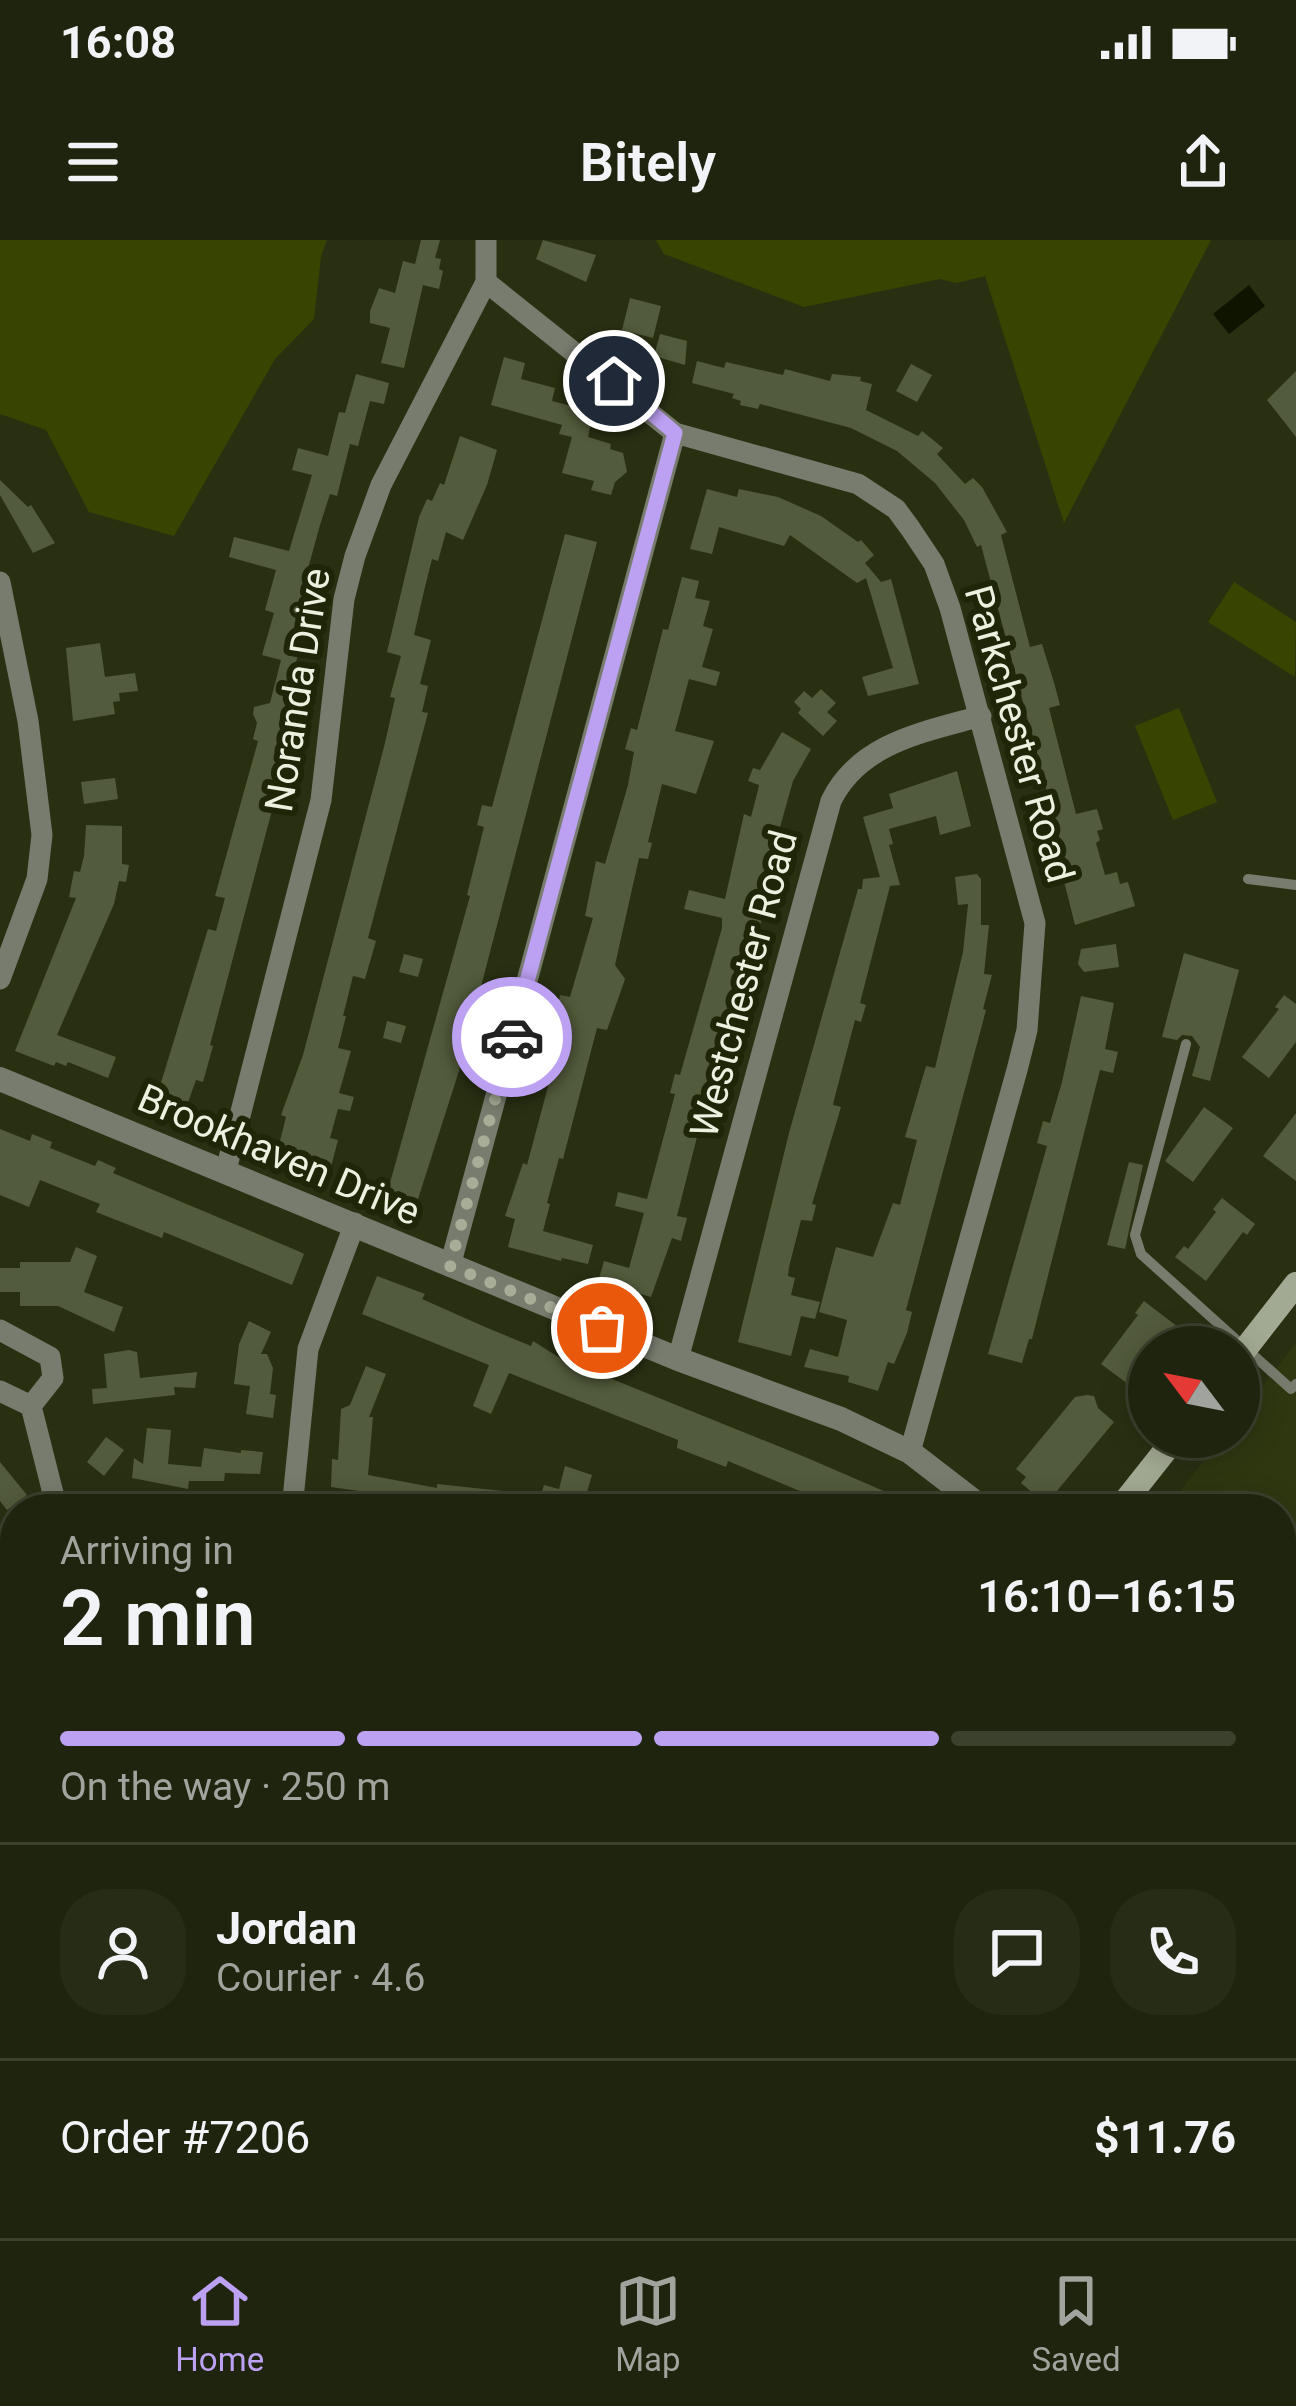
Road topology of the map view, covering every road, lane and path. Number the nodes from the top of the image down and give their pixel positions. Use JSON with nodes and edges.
{"nodes":[{"id":1,"x":486,"y":240,"type":"edge"},
{"id":2,"x":486,"y":282,"type":"junction"},
{"id":3,"x":675,"y":433,"type":"junction"},
{"id":4,"x":0,"y":582,"type":"edge"},
{"id":5,"x":981,"y":716,"type":"junction"},
{"id":6,"x":1248,"y":879,"type":"dead end"},
{"id":7,"x":1296,"y":885,"type":"edge"},
{"id":8,"x":0,"y":979,"type":"edge"},
{"id":9,"x":1186,"y":1044,"type":"dead end"},
{"id":10,"x":0,"y":1079,"type":"edge"},
{"id":11,"x":226,"y":1170,"type":"junction"},
{"id":12,"x":355,"y":1223,"type":"junction"},
{"id":13,"x":450,"y":1266,"type":"junction"},
{"id":14,"x":1296,"y":1284,"type":"edge"},
{"id":15,"x":1214,"y":1326,"type":"edge"},
{"id":16,"x":0,"y":1330,"type":"edge"},
{"id":17,"x":1260,"y":1330,"type":"edge"},
{"id":18,"x":678,"y":1359,"type":"junction"},
{"id":19,"x":1260,"y":1366,"type":"edge"},
{"id":20,"x":1296,"y":1384,"type":"edge"},
{"id":21,"x":0,"y":1391,"type":"edge"},
{"id":22,"x":31,"y":1406,"type":"junction"},
{"id":23,"x":910,"y":1452,"type":"junction"},
{"id":24,"x":1159,"y":1458,"type":"edge"},
{"id":25,"x":53,"y":1494,"type":"edge"},
{"id":26,"x":294,"y":1494,"type":"edge"},
{"id":27,"x":965,"y":1494,"type":"edge"},
{"id":28,"x":1131,"y":1494,"type":"edge"}],
"edges":[{"from":1,"to":2,"type":"street","name":"Noranda Drive"},
{"from":2,"to":3,"type":"street","name":"Parkchester Road"},
{"from":2,"to":11,"type":"street","name":"Noranda Drive"},
{"from":3,"to":5,"type":"street","name":"Parkchester Road"},
{"from":3,"to":13,"type":"street"},
{"from":4,"to":8,"type":"street"},
{"from":5,"to":18,"type":"street","name":"Westchester Road"},
{"from":5,"to":23,"type":"street","name":"Parkchester Road"},
{"from":6,"to":7,"type":"lane"},
{"from":9,"to":15,"type":"lane"},
{"from":10,"to":11,"type":"street","name":"Brookhaven Drive"},
{"from":11,"to":12,"type":"street","name":"Brookhaven Drive"},
{"from":12,"to":13,"type":"street","name":"Brookhaven Drive"},
{"from":12,"to":26,"type":"street"},
{"from":13,"to":18,"type":"street","name":"Brookhaven Drive"},
{"from":14,"to":17,"type":"main road"},
{"from":16,"to":22,"type":"street"},
{"from":18,"to":23,"type":"street","name":"Brookhaven Drive"},
{"from":19,"to":20,"type":"lane"},
{"from":21,"to":22,"type":"street"},
{"from":22,"to":25,"type":"street"},
{"from":23,"to":27,"type":"street","name":"Brookhaven Drive"},
{"from":24,"to":28,"type":"main road"}]}
